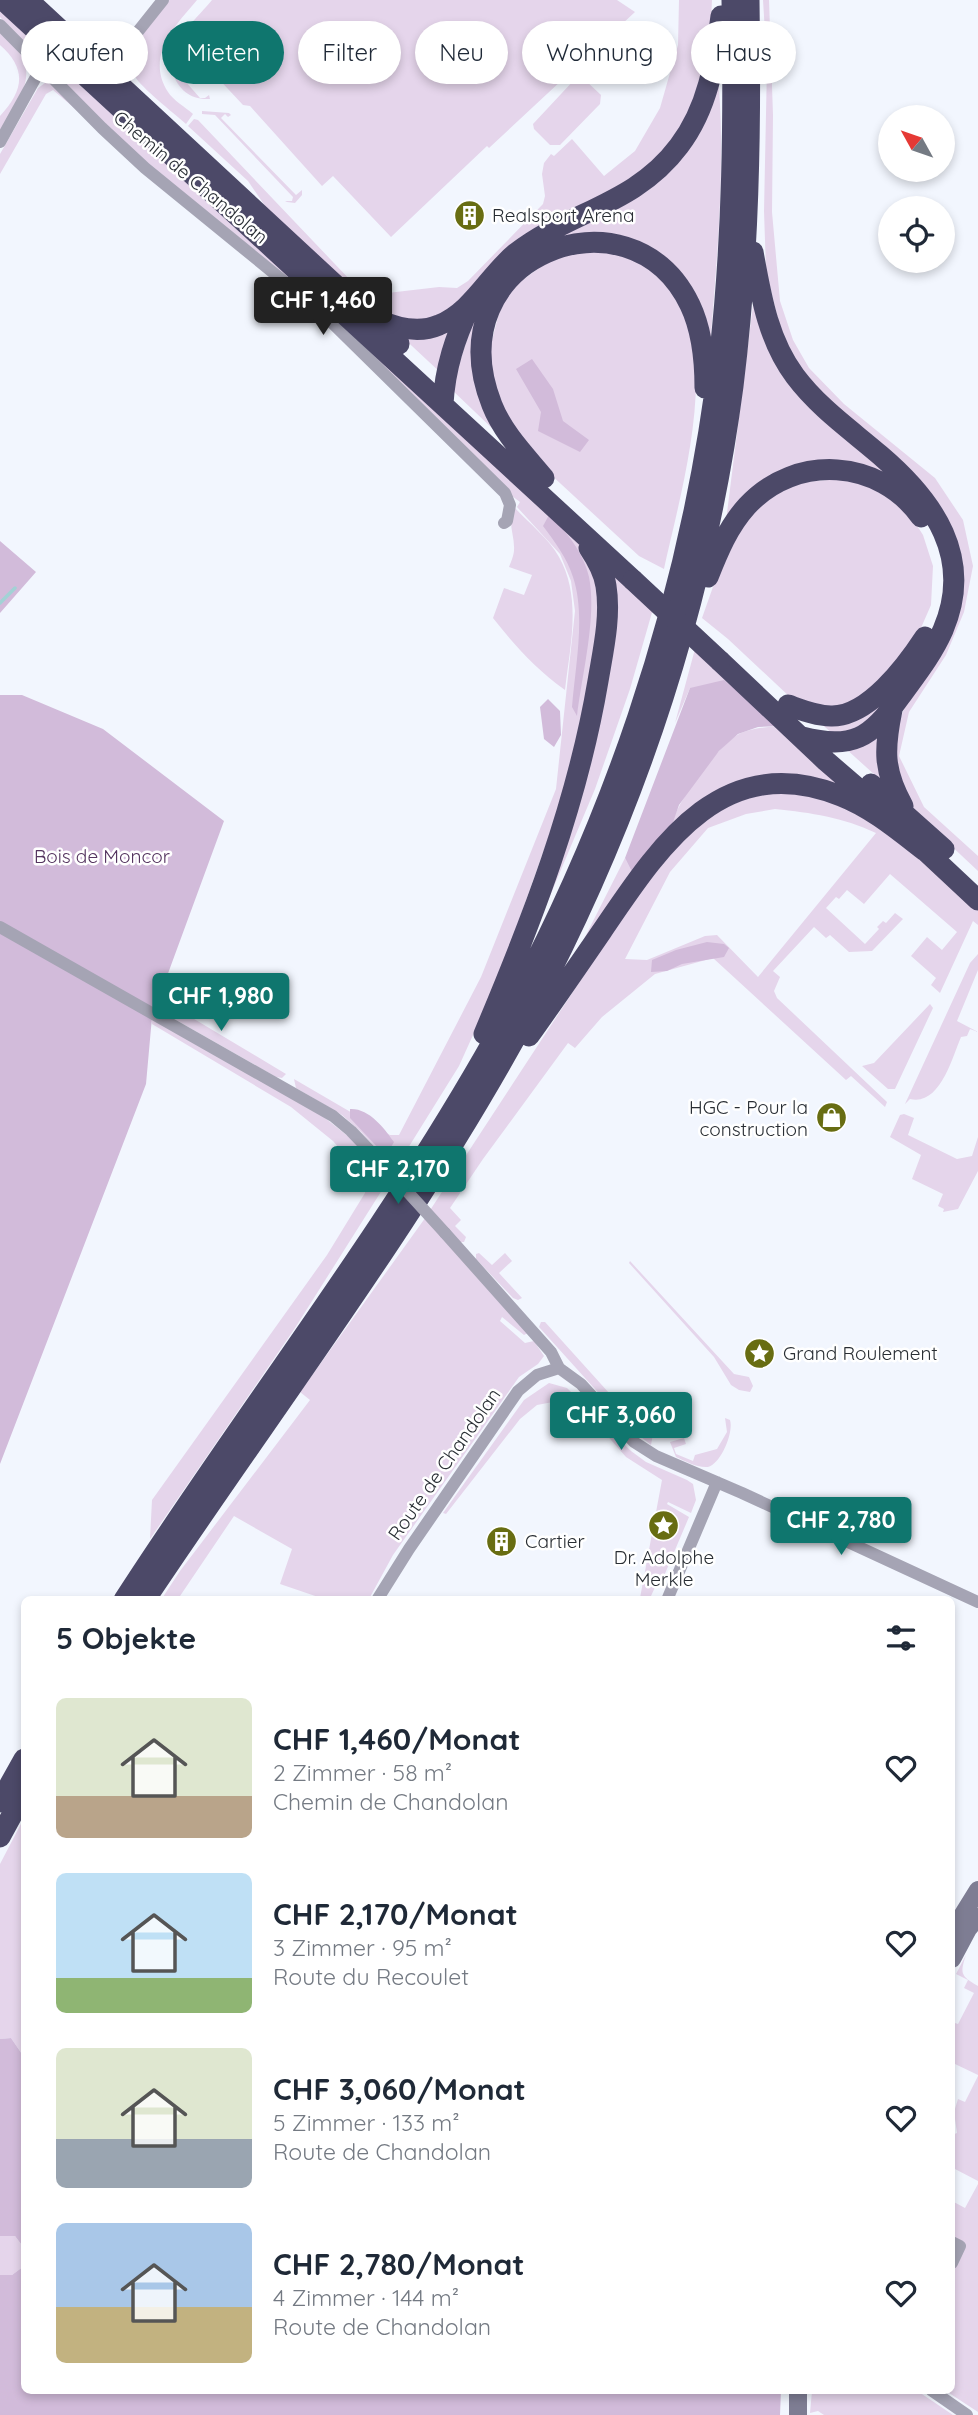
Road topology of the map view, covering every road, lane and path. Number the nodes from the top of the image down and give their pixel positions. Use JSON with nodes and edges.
{"nodes":[{"id":1,"x":2,"y":0,"type":"edge"},
{"id":2,"x":28,"y":0,"type":"edge"},
{"id":3,"x":156,"y":0,"type":"edge"},
{"id":4,"x":163,"y":0,"type":"edge"},
{"id":5,"x":723,"y":0,"type":"edge"},
{"id":6,"x":732,"y":0,"type":"edge"},
{"id":7,"x":749,"y":0,"type":"edge"},
{"id":8,"x":28,"y":21,"type":"edge"},
{"id":9,"x":47,"y":21,"type":"edge"},
{"id":10,"x":139,"y":21,"type":"edge"},
{"id":11,"x":146,"y":21,"type":"edge"},
{"id":12,"x":0,"y":25,"type":"edge"},
{"id":13,"x":21,"y":46,"type":"edge"},
{"id":14,"x":32,"y":84,"type":"edge"},
{"id":15,"x":59,"y":84,"type":"edge"},
{"id":16,"x":106,"y":84,"type":"edge"},
{"id":17,"x":106,"y":84,"type":"edge"},
{"id":18,"x":0,"y":142,"type":"edge"},
{"id":19,"x":747,"y":223,"type":"junction"},
{"id":20,"x":472,"y":301,"type":"junction"},
{"id":21,"x":362,"y":309,"type":"junction"},
{"id":22,"x":444,"y":397,"type":"junction"},
{"id":23,"x":706,"y":447,"type":"junction"},
{"id":24,"x":544,"y":478,"type":"junction"},
{"id":25,"x":507,"y":523,"type":"dead end"},
{"id":26,"x":572,"y":523,"type":"junction"},
{"id":27,"x":635,"y":572,"type":"junction"},
{"id":28,"x":722,"y":653,"type":"junction"},
{"id":29,"x":673,"y":664,"type":"junction"},
{"id":30,"x":788,"y":705,"type":"junction"},
{"id":31,"x":892,"y":708,"type":"junction"},
{"id":32,"x":802,"y":737,"type":"junction"},
{"id":33,"x":826,"y":744,"type":"junction"},
{"id":34,"x":912,"y":819,"type":"junction"},
{"id":35,"x":925,"y":851,"type":"junction"},
{"id":36,"x":978,"y":881,"type":"edge"},
{"id":37,"x":978,"y":900,"type":"edge"},
{"id":38,"x":0,"y":927,"type":"edge"},
{"id":39,"x":450,"y":1115,"type":"junction"},
{"id":40,"x":443,"y":1157,"type":"junction"},
{"id":41,"x":559,"y":1368,"type":"junction"},
{"id":42,"x":717,"y":1482,"type":"junction"},
{"id":43,"x":127,"y":1596,"type":"edge"},
{"id":44,"x":148,"y":1596,"type":"edge"},
{"id":45,"x":379,"y":1596,"type":"edge"},
{"id":46,"x":669,"y":1596,"type":"edge"},
{"id":47,"x":978,"y":1602,"type":"edge"},
{"id":48,"x":21,"y":1764,"type":"edge"},
{"id":49,"x":21,"y":1798,"type":"edge"},
{"id":50,"x":0,"y":1802,"type":"edge"},
{"id":51,"x":0,"y":1837,"type":"edge"},
{"id":52,"x":978,"y":1890,"type":"edge"},
{"id":53,"x":978,"y":1917,"type":"edge"},
{"id":54,"x":955,"y":1927,"type":"edge"},
{"id":55,"x":955,"y":1953,"type":"edge"},
{"id":56,"x":798,"y":2394,"type":"edge"},
{"id":57,"x":937,"y":2394,"type":"edge"},
{"id":58,"x":798,"y":2415,"type":"edge"},
{"id":59,"x":967,"y":2415,"type":"edge"}],
"edges":[{"from":1,"to":8,"type":"highway"},
{"from":2,"to":9,"type":"highway"},
{"from":3,"to":10,"type":"street"},
{"from":4,"to":11,"type":"street"},
{"from":5,"to":20,"type":"highway"},
{"from":6,"to":23,"type":"highway"},
{"from":7,"to":19,"type":"highway"},
{"from":12,"to":13,"type":"street","name":"Chemin de Chandolan"},
{"from":14,"to":18,"type":"street"},
{"from":15,"to":25,"type":"street","name":"Chemin de Chandolan"},
{"from":16,"to":21,"type":"highway"},
{"from":17,"to":22,"type":"highway"},
{"from":19,"to":29,"type":"highway"},
{"from":19,"to":31,"type":"highway"},
{"from":20,"to":21,"type":"highway"},
{"from":20,"to":22,"type":"highway"},
{"from":21,"to":22,"type":"highway"},
{"from":22,"to":24,"type":"highway"},
{"from":22,"to":26,"type":"highway"},
{"from":23,"to":24,"type":"highway"},
{"from":23,"to":39,"type":"highway"},
{"from":24,"to":27,"type":"highway"},
{"from":26,"to":27,"type":"highway"},
{"from":26,"to":39,"type":"highway"},
{"from":27,"to":28,"type":"highway","bridge":true},
{"from":28,"to":30,"type":"highway"},
{"from":28,"to":32,"type":"highway"},
{"from":29,"to":30,"type":"highway"},
{"from":29,"to":40,"type":"highway"},
{"from":30,"to":33,"type":"highway"},
{"from":31,"to":33,"type":"highway"},
{"from":31,"to":34,"type":"highway"},
{"from":32,"to":33,"type":"highway"},
{"from":32,"to":35,"type":"highway"},
{"from":33,"to":34,"type":"highway"},
{"from":34,"to":36,"type":"highway"},
{"from":35,"to":37,"type":"highway"},
{"from":35,"to":40,"type":"highway"},
{"from":38,"to":41,"type":"street","bridge":true},
{"from":39,"to":43,"type":"highway"},
{"from":40,"to":44,"type":"highway"},
{"from":41,"to":42,"type":"street"},
{"from":41,"to":45,"type":"street","name":"Route de Chandolan"},
{"from":42,"to":46,"type":"street"},
{"from":42,"to":47,"type":"street"},
{"from":48,"to":50,"type":"highway"},
{"from":49,"to":51,"type":"highway"},
{"from":52,"to":54,"type":"main road"},
{"from":53,"to":55,"type":"main road"},
{"from":56,"to":58,"type":"main road"},
{"from":57,"to":59,"type":"street"}]}
